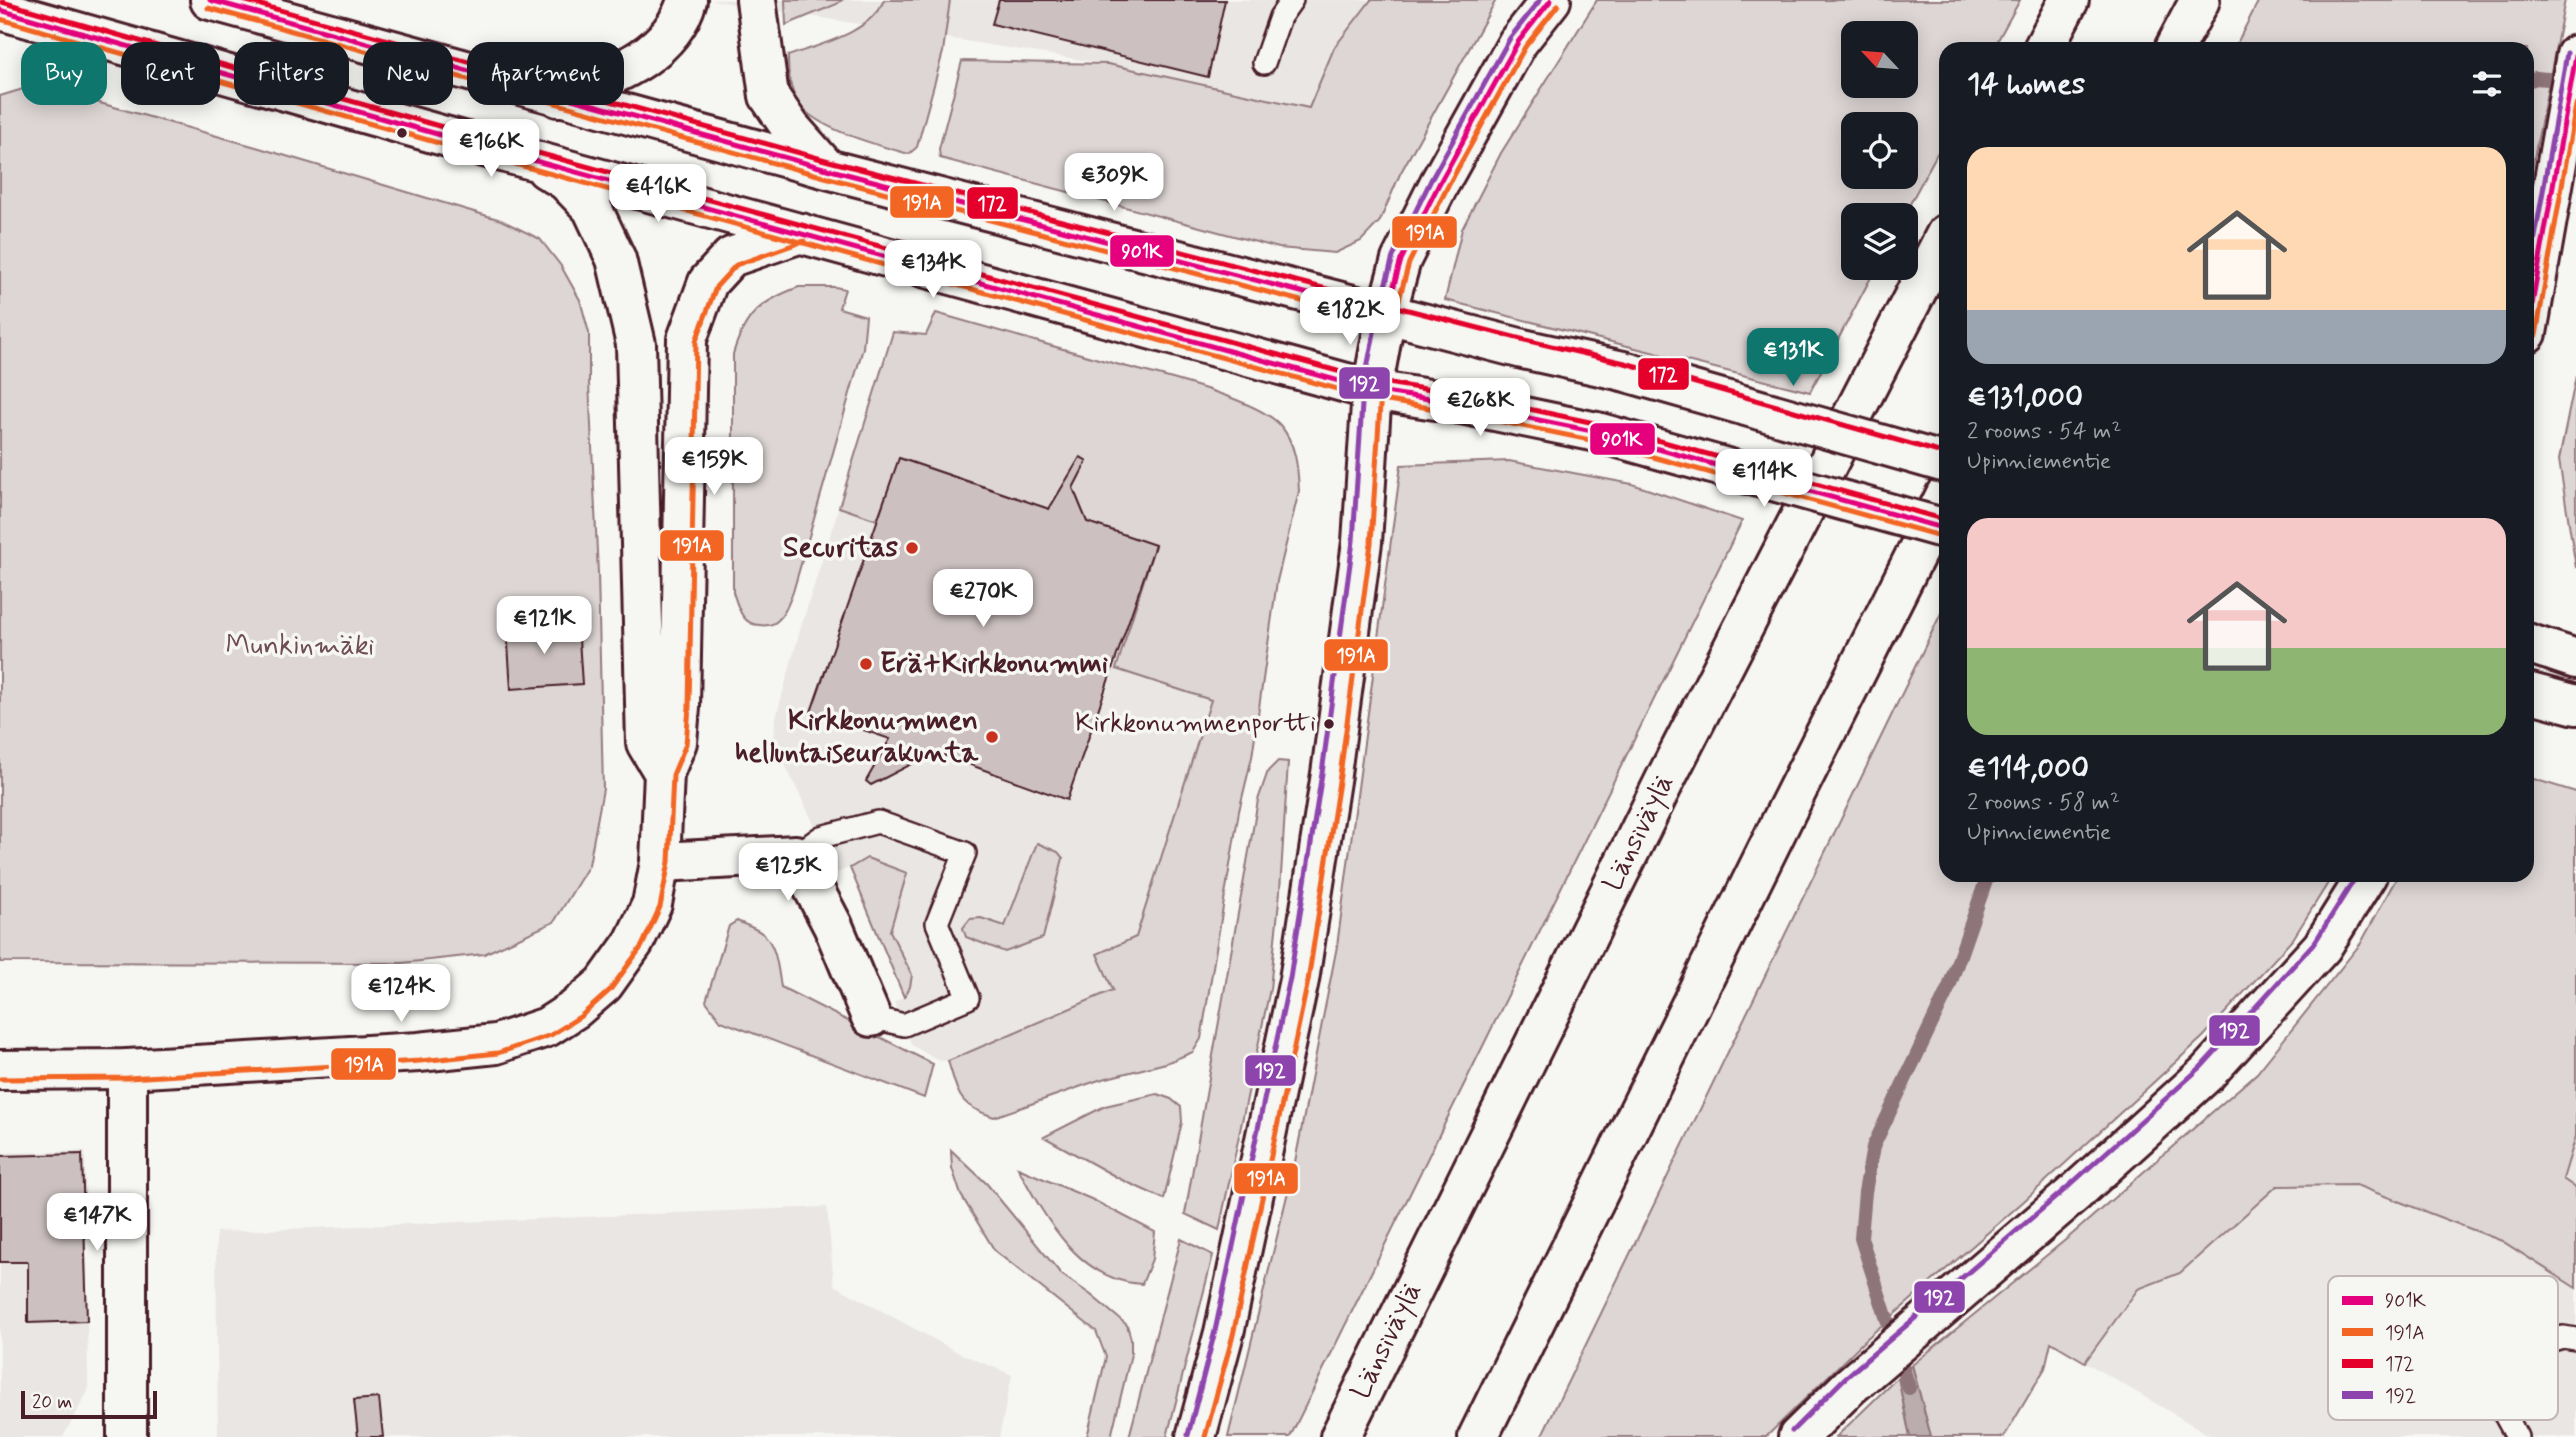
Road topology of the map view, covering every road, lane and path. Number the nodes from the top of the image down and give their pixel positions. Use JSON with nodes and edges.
{"nodes":[{"id":1,"x":210,"y":0,"type":"edge"},
{"id":2,"x":688,"y":0,"type":"edge"},
{"id":3,"x":756,"y":0,"type":"edge"},
{"id":4,"x":1292,"y":0,"type":"edge"},
{"id":5,"x":1551,"y":0,"type":"edge"},
{"id":6,"x":2069,"y":0,"type":"edge"},
{"id":7,"x":2200,"y":0,"type":"edge"},
{"id":8,"x":4,"y":12,"type":"edge"},
{"id":9,"x":2047,"y":42,"type":"edge"},
{"id":10,"x":2179,"y":42,"type":"edge"},
{"id":11,"x":2576,"y":55,"type":"edge"},
{"id":12,"x":1264,"y":63,"type":"dead end"},
{"id":13,"x":624,"y":68,"type":"edge"},
{"id":14,"x":467,"y":72,"type":"edge"},
{"id":15,"x":588,"y":105,"type":"edge"},
{"id":16,"x":530,"y":159,"type":"junction"},
{"id":17,"x":827,"y":169,"type":"junction"},
{"id":18,"x":801,"y":233,"type":"junction"},
{"id":19,"x":1939,"y":248,"type":"edge"},
{"id":20,"x":2534,"y":294,"type":"edge"},
{"id":21,"x":1386,"y":314,"type":"junction"},
{"id":22,"x":1372,"y":390,"type":"junction"},
{"id":23,"x":1939,"y":461,"type":"edge"},
{"id":24,"x":1939,"y":508,"type":"edge"},
{"id":25,"x":1939,"y":528,"type":"edge"},
{"id":26,"x":2534,"y":645,"type":"edge"},
{"id":27,"x":2576,"y":659,"type":"edge"},
{"id":28,"x":2534,"y":694,"type":"edge"},
{"id":29,"x":2576,"y":705,"type":"edge"},
{"id":30,"x":664,"y":773,"type":"junction"},
{"id":31,"x":796,"y":855,"type":"junction"},
{"id":32,"x":660,"y":862,"type":"junction"},
{"id":33,"x":2363,"y":882,"type":"edge"},
{"id":34,"x":871,"y":1017,"type":"joint"},
{"id":35,"x":127,"y":1069,"type":"junction"},
{"id":36,"x":0,"y":1070,"type":"edge"},
{"id":37,"x":2558,"y":1338,"type":"edge"},
{"id":38,"x":2576,"y":1339,"type":"edge"},
{"id":39,"x":2508,"y":1420,"type":"edge"},
{"id":40,"x":127,"y":1437,"type":"edge"},
{"id":41,"x":1196,"y":1437,"type":"edge"},
{"id":42,"x":1340,"y":1437,"type":"edge"},
{"id":43,"x":1478,"y":1437,"type":"edge"},
{"id":44,"x":1798,"y":1437,"type":"edge"},
{"id":45,"x":2517,"y":1437,"type":"edge"}],
"edges":[{"from":1,"to":14,"type":"main road"},
{"from":2,"to":13,"type":"main road"},
{"from":3,"to":17,"type":"main road"},
{"from":4,"to":12,"type":"lane"},
{"from":5,"to":21,"type":"main road"},
{"from":6,"to":9,"type":"main road"},
{"from":7,"to":10,"type":"main road"},
{"from":8,"to":16,"type":"main road"},
{"from":11,"to":20,"type":"main road"},
{"from":15,"to":17,"type":"main road"},
{"from":16,"to":18,"type":"main road"},
{"from":16,"to":30,"type":"main road"},
{"from":17,"to":21,"type":"main road"},
{"from":18,"to":22,"type":"main road"},
{"from":18,"to":30,"type":"main road"},
{"from":19,"to":42,"type":"main road","name":"Länsiväylä"},
{"from":21,"to":22,"type":"main road"},
{"from":21,"to":23,"type":"main road","bridge":true},
{"from":22,"to":25,"type":"main road","bridge":true},
{"from":22,"to":41,"type":"main road"},
{"from":24,"to":43,"type":"main road"},
{"from":26,"to":27,"type":"main road"},
{"from":28,"to":29,"type":"main road"},
{"from":30,"to":32,"type":"main road"},
{"from":31,"to":32,"type":"main road"},
{"from":31,"to":34,"type":"main road"},
{"from":31,"to":34,"type":"lane"},
{"from":32,"to":35,"type":"main road"},
{"from":33,"to":44,"type":"main road"},
{"from":35,"to":36,"type":"main road"},
{"from":35,"to":40,"type":"main road"},
{"from":37,"to":38,"type":"lane"},
{"from":39,"to":45,"type":"lane"}]}
